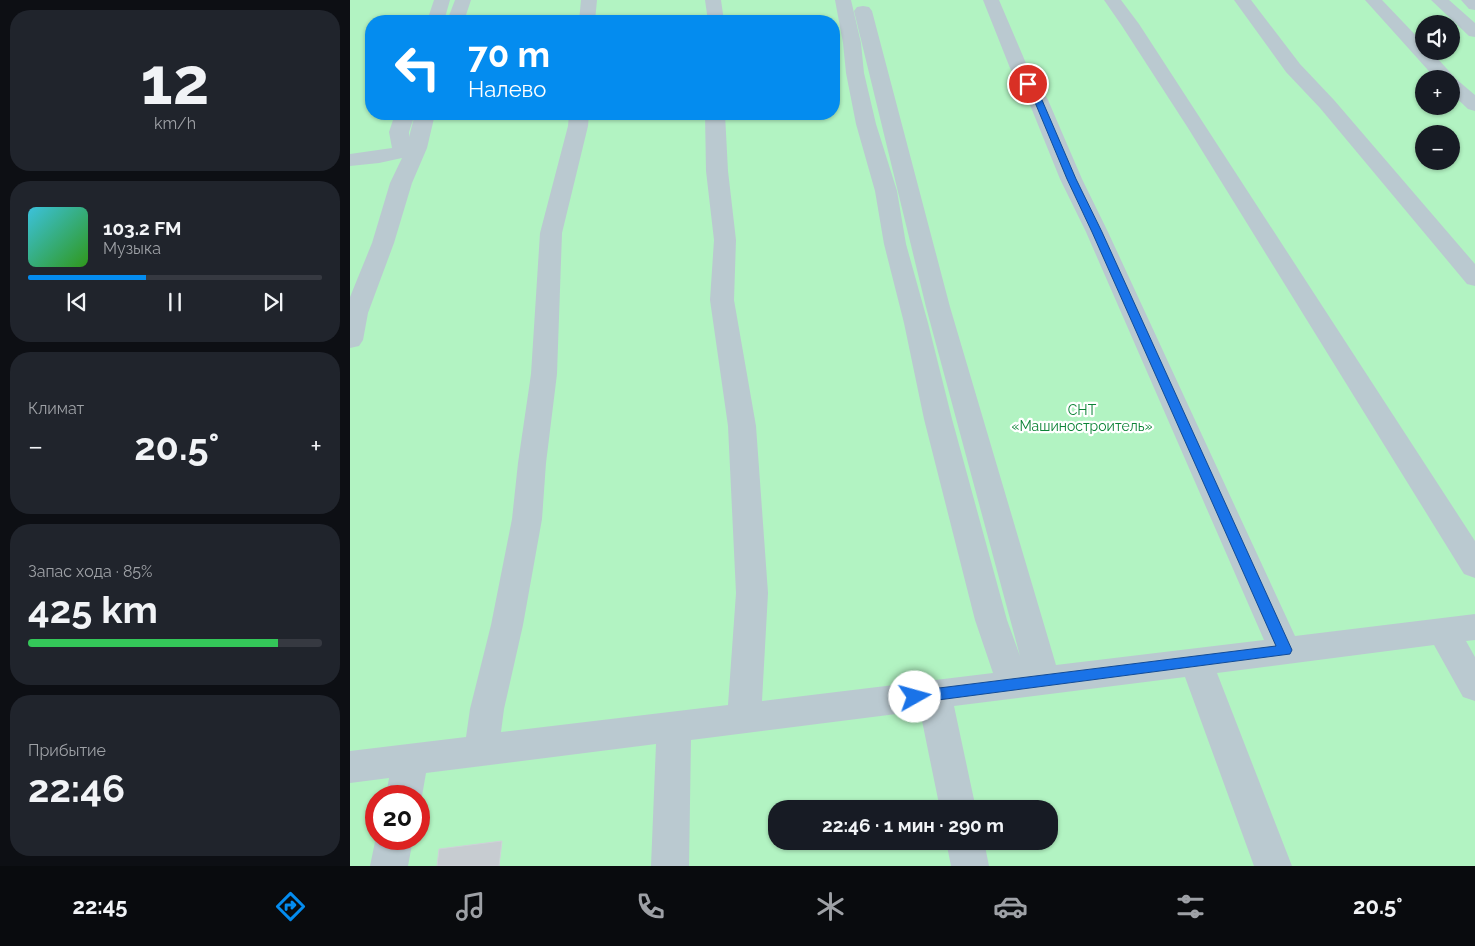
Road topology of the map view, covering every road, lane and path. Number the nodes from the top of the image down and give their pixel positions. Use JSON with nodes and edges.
{"nodes":[{"id":1,"x":442,"y":0,"type":"edge"},
{"id":2,"x":463,"y":0,"type":"edge"},
{"id":3,"x":589,"y":0,"type":"edge"},
{"id":4,"x":713,"y":0,"type":"edge"},
{"id":5,"x":843,"y":0,"type":"edge"},
{"id":6,"x":860,"y":0,"type":"edge"},
{"id":7,"x":991,"y":0,"type":"edge"},
{"id":8,"x":1112,"y":0,"type":"edge"},
{"id":9,"x":1242,"y":0,"type":"edge"},
{"id":10,"x":1373,"y":0,"type":"edge"},
{"id":11,"x":1439,"y":0,"type":"edge"},
{"id":12,"x":1469,"y":0,"type":"edge"},
{"id":13,"x":1475,"y":5,"type":"edge"},
{"id":14,"x":438,"y":15,"type":"edge"},
{"id":15,"x":458,"y":15,"type":"edge"},
{"id":16,"x":588,"y":15,"type":"edge"},
{"id":17,"x":715,"y":15,"type":"edge"},
{"id":18,"x":1475,"y":32,"type":"edge"},
{"id":19,"x":1439,"y":70,"type":"edge"},
{"id":20,"x":1460,"y":91,"type":"edge"},
{"id":21,"x":1475,"y":105,"type":"edge"},
{"id":22,"x":403,"y":120,"type":"edge"},
{"id":23,"x":423,"y":120,"type":"edge"},
{"id":24,"x":578,"y":120,"type":"edge"},
{"id":25,"x":716,"y":120,"type":"edge"},
{"id":26,"x":416,"y":148,"type":"junction"},
{"id":27,"x":350,"y":160,"type":"edge"},
{"id":28,"x":1475,"y":279,"type":"edge"},
{"id":29,"x":350,"y":340,"type":"edge"},
{"id":30,"x":1475,"y":566,"type":"edge"},
{"id":31,"x":1475,"y":627,"type":"edge"},
{"id":32,"x":1442,"y":631,"type":"junction"},
{"id":33,"x":1285,"y":650,"type":"junction"},
{"id":34,"x":1196,"y":662,"type":"junction"},
{"id":35,"x":1029,"y":682,"type":"junction"},
{"id":36,"x":1475,"y":687,"type":"edge"},
{"id":37,"x":934,"y":694,"type":"junction"},
{"id":38,"x":744,"y":718,"type":"junction"},
{"id":39,"x":674,"y":727,"type":"junction"},
{"id":40,"x":481,"y":751,"type":"junction"},
{"id":41,"x":411,"y":760,"type":"junction"},
{"id":42,"x":350,"y":767,"type":"edge"},
{"id":43,"x":406,"y":785,"type":"edge"},
{"id":44,"x":956,"y":800,"type":"edge"},
{"id":45,"x":392,"y":850,"type":"edge"},
{"id":46,"x":966,"y":850,"type":"edge"},
{"id":47,"x":389,"y":866,"type":"edge"},
{"id":48,"x":670,"y":866,"type":"edge"},
{"id":49,"x":970,"y":866,"type":"edge"},
{"id":50,"x":1273,"y":866,"type":"edge"}],
"edges":[{"from":1,"to":14,"type":"lane"},
{"from":2,"to":15,"type":"lane"},
{"from":3,"to":16,"type":"lane"},
{"from":4,"to":17,"type":"lane"},
{"from":5,"to":35,"type":"lane"},
{"from":6,"to":35,"type":"lane"},
{"from":7,"to":33,"type":"lane"},
{"from":8,"to":30,"type":"lane"},
{"from":9,"to":28,"type":"lane"},
{"from":10,"to":19,"type":"lane"},
{"from":11,"to":18,"type":"lane"},
{"from":12,"to":13,"type":"lane"},
{"from":20,"to":21,"type":"lane"},
{"from":22,"to":26,"type":"lane"},
{"from":23,"to":26,"type":"lane"},
{"from":24,"to":40,"type":"lane"},
{"from":25,"to":38,"type":"lane"},
{"from":26,"to":27,"type":"lane"},
{"from":26,"to":29,"type":"lane"},
{"from":31,"to":32,"type":"lane"},
{"from":32,"to":33,"type":"lane"},
{"from":32,"to":36,"type":"lane"},
{"from":33,"to":34,"type":"lane"},
{"from":34,"to":35,"type":"lane"},
{"from":34,"to":50,"type":"lane"},
{"from":35,"to":37,"type":"lane"},
{"from":37,"to":38,"type":"lane"},
{"from":37,"to":44,"type":"lane"},
{"from":38,"to":39,"type":"lane"},
{"from":39,"to":40,"type":"lane"},
{"from":39,"to":48,"type":"lane"},
{"from":40,"to":41,"type":"lane"},
{"from":41,"to":42,"type":"lane"},
{"from":41,"to":43,"type":"lane"},
{"from":45,"to":47,"type":"lane"},
{"from":46,"to":49,"type":"lane"}]}
